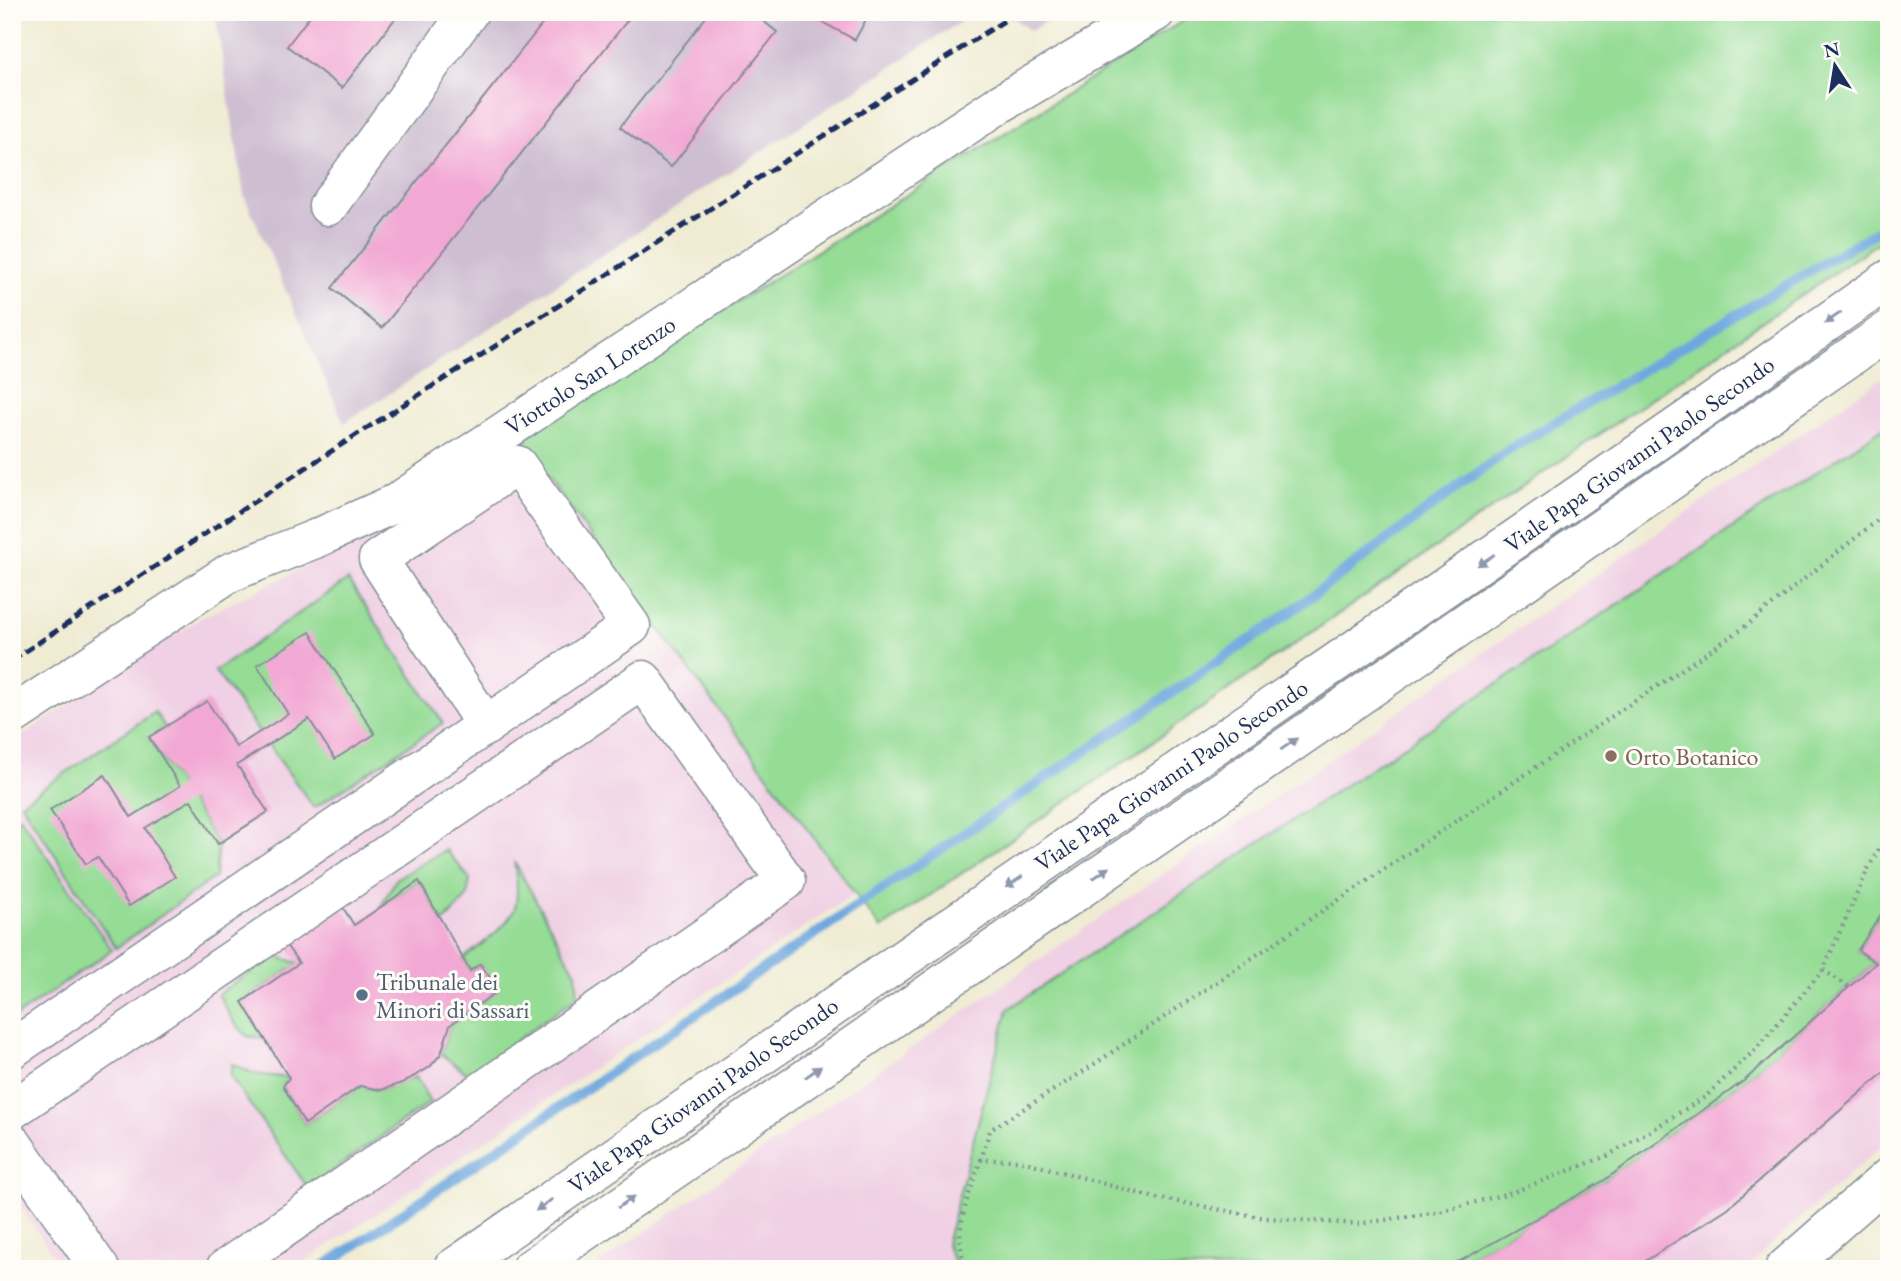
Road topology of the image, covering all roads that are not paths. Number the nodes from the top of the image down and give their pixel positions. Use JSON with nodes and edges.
{"nodes":[{"id":1,"x":470,"y":12,"type":"edge"},
{"id":2,"x":1156,"y":12,"type":"edge"},
{"id":3,"x":328,"y":206,"type":"dead end"},
{"id":4,"x":1889,"y":279,"type":"edge"},
{"id":5,"x":1889,"y":330,"type":"edge"},
{"id":6,"x":12,"y":716,"type":"edge"},
{"id":7,"x":486,"y":726,"type":"junction"},
{"id":8,"x":12,"y":1049,"type":"edge"},
{"id":9,"x":12,"y":1110,"type":"edge"},
{"id":10,"x":12,"y":1143,"type":"edge"},
{"id":11,"x":1889,"y":1177,"type":"edge"},
{"id":12,"x":237,"y":1265,"type":"edge"},
{"id":13,"x":100,"y":1269,"type":"edge"},
{"id":14,"x":452,"y":1269,"type":"edge"},
{"id":15,"x":530,"y":1269,"type":"edge"},
{"id":16,"x":1784,"y":1269,"type":"edge"}],
"edges":[{"from":1,"to":3,"type":"main road"},
{"from":2,"to":6,"type":"main road","name":"Viottolo San Lorenzo"},
{"from":4,"to":14,"type":"main road","name":"Viale Papa Giovanni Paolo Secondo","one_way":true},
{"from":15,"to":5,"type":"main road","name":"Viale Papa Giovanni Paolo Secondo","one_way":true},
{"from":7,"to":7,"type":"main road"},
{"from":7,"to":8,"type":"main road"},
{"from":9,"to":12,"type":"main road"},
{"from":10,"to":13,"type":"main road"},
{"from":11,"to":16,"type":"main road"}]}
